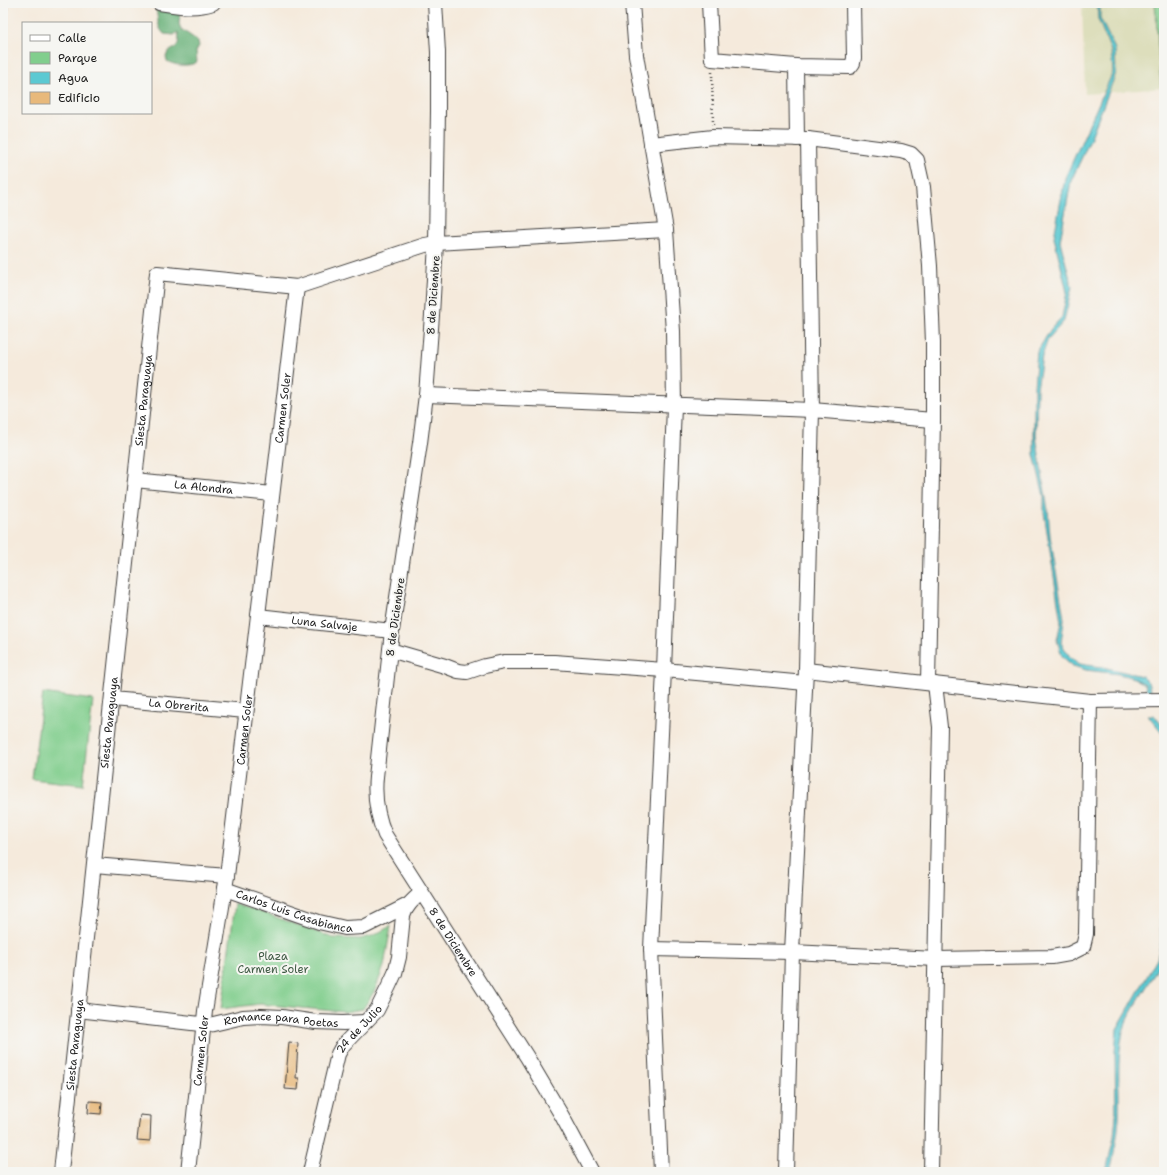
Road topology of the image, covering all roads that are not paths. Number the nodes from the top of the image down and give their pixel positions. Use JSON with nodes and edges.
{"nodes":[{"id":1,"x":159,"y":3,"type":"edge"},
{"id":2,"x":213,"y":3,"type":"edge"},
{"id":3,"x":436,"y":3,"type":"edge"},
{"id":4,"x":632,"y":3,"type":"edge"},
{"id":5,"x":709,"y":3,"type":"edge"},
{"id":6,"x":853,"y":3,"type":"edge"},
{"id":7,"x":796,"y":66,"type":"junction"},
{"id":8,"x":802,"y":139,"type":"junction"},
{"id":9,"x":651,"y":144,"type":"junction"},
{"id":10,"x":666,"y":230,"type":"junction"},
{"id":11,"x":436,"y":243,"type":"junction"},
{"id":12,"x":297,"y":287,"type":"junction"},
{"id":13,"x":426,"y":395,"type":"junction"},
{"id":14,"x":674,"y":406,"type":"junction"},
{"id":15,"x":812,"y":410,"type":"junction"},
{"id":16,"x":933,"y":420,"type":"junction"},
{"id":17,"x":135,"y":480,"type":"junction"},
{"id":18,"x":272,"y":494,"type":"junction"},
{"id":19,"x":258,"y":616,"type":"junction"},
{"id":20,"x":392,"y":631,"type":"junction"},
{"id":21,"x":390,"y":650,"type":"junction"},
{"id":22,"x":664,"y":670,"type":"junction"},
{"id":23,"x":806,"y":676,"type":"junction"},
{"id":24,"x":932,"y":684,"type":"junction"},
{"id":25,"x":112,"y":699,"type":"junction"},
{"id":26,"x":1164,"y":700,"type":"edge"},
{"id":27,"x":1090,"y":701,"type":"junction"},
{"id":28,"x":246,"y":710,"type":"junction"},
{"id":29,"x":94,"y":865,"type":"junction"},
{"id":30,"x":226,"y":883,"type":"junction"},
{"id":31,"x":421,"y":893,"type":"junction"},
{"id":32,"x":408,"y":905,"type":"junction"},
{"id":33,"x":651,"y":949,"type":"junction"},
{"id":34,"x":792,"y":952,"type":"junction"},
{"id":35,"x":936,"y":959,"type":"junction"},
{"id":36,"x":78,"y":1010,"type":"junction"},
{"id":37,"x":365,"y":1022,"type":"junction"},
{"id":38,"x":204,"y":1024,"type":"junction"},
{"id":39,"x":61,"y":1172,"type":"edge"},
{"id":40,"x":188,"y":1172,"type":"edge"},
{"id":41,"x":310,"y":1172,"type":"edge"},
{"id":42,"x":592,"y":1172,"type":"edge"},
{"id":43,"x":661,"y":1172,"type":"edge"},
{"id":44,"x":786,"y":1172,"type":"edge"},
{"id":45,"x":931,"y":1172,"type":"edge"}],
"edges":[{"from":1,"to":2,"type":"street"},
{"from":3,"to":11,"type":"street","name":"8 de Diciembre"},
{"from":4,"to":9,"type":"street"},
{"from":5,"to":7,"type":"street"},
{"from":6,"to":7,"type":"street"},
{"from":7,"to":8,"type":"street"},
{"from":8,"to":9,"type":"street"},
{"from":8,"to":15,"type":"street"},
{"from":8,"to":16,"type":"street"},
{"from":9,"to":10,"type":"street"},
{"from":10,"to":11,"type":"street"},
{"from":10,"to":14,"type":"street"},
{"from":11,"to":12,"type":"street"},
{"from":11,"to":13,"type":"street","name":"8 de Diciembre"},
{"from":12,"to":17,"type":"street","name":"Siesta Paraguaya"},
{"from":12,"to":18,"type":"street","name":"Carmen Soler"},
{"from":13,"to":14,"type":"street"},
{"from":13,"to":20,"type":"street","name":"8 de Diciembre"},
{"from":14,"to":15,"type":"street"},
{"from":14,"to":22,"type":"street"},
{"from":15,"to":16,"type":"street"},
{"from":15,"to":23,"type":"street"},
{"from":16,"to":24,"type":"street"},
{"from":17,"to":18,"type":"street","name":"La Alondra"},
{"from":17,"to":25,"type":"street","name":"Siesta Paraguaya"},
{"from":18,"to":19,"type":"street","name":"Carmen Soler"},
{"from":19,"to":20,"type":"street","name":"Luna Salvaje"},
{"from":19,"to":28,"type":"street","name":"Carmen Soler"},
{"from":20,"to":21,"type":"street","name":"8 de Diciembre"},
{"from":21,"to":22,"type":"street"},
{"from":21,"to":31,"type":"street","name":"8 de Diciembre"},
{"from":22,"to":23,"type":"street"},
{"from":22,"to":33,"type":"street"},
{"from":23,"to":24,"type":"street"},
{"from":23,"to":34,"type":"street"},
{"from":24,"to":27,"type":"street"},
{"from":24,"to":35,"type":"street"},
{"from":25,"to":28,"type":"street","name":"La Obrerita"},
{"from":25,"to":29,"type":"street","name":"Siesta Paraguaya"},
{"from":26,"to":27,"type":"street"},
{"from":27,"to":35,"type":"street"},
{"from":28,"to":30,"type":"street","name":"Carmen Soler"},
{"from":29,"to":30,"type":"street","name":"Carlos Luis Casabianca"},
{"from":29,"to":36,"type":"street","name":"Siesta Paraguaya"},
{"from":30,"to":32,"type":"street","name":"Carlos Luis Casabianca"},
{"from":30,"to":38,"type":"street","name":"Carmen Soler"},
{"from":31,"to":32,"type":"street"},
{"from":31,"to":42,"type":"street","name":"8 de Diciembre"},
{"from":32,"to":37,"type":"street","name":"24 de Julio"},
{"from":33,"to":34,"type":"street"},
{"from":33,"to":43,"type":"street"},
{"from":34,"to":35,"type":"street"},
{"from":34,"to":44,"type":"street"},
{"from":35,"to":45,"type":"street"},
{"from":36,"to":38,"type":"street","name":"Romance para Poetas"},
{"from":36,"to":39,"type":"street","name":"Siesta Paraguaya"},
{"from":37,"to":38,"type":"street","name":"Romance para Poetas"},
{"from":37,"to":41,"type":"street","name":"24 de Julio"},
{"from":38,"to":40,"type":"street","name":"Carmen Soler"}]}
